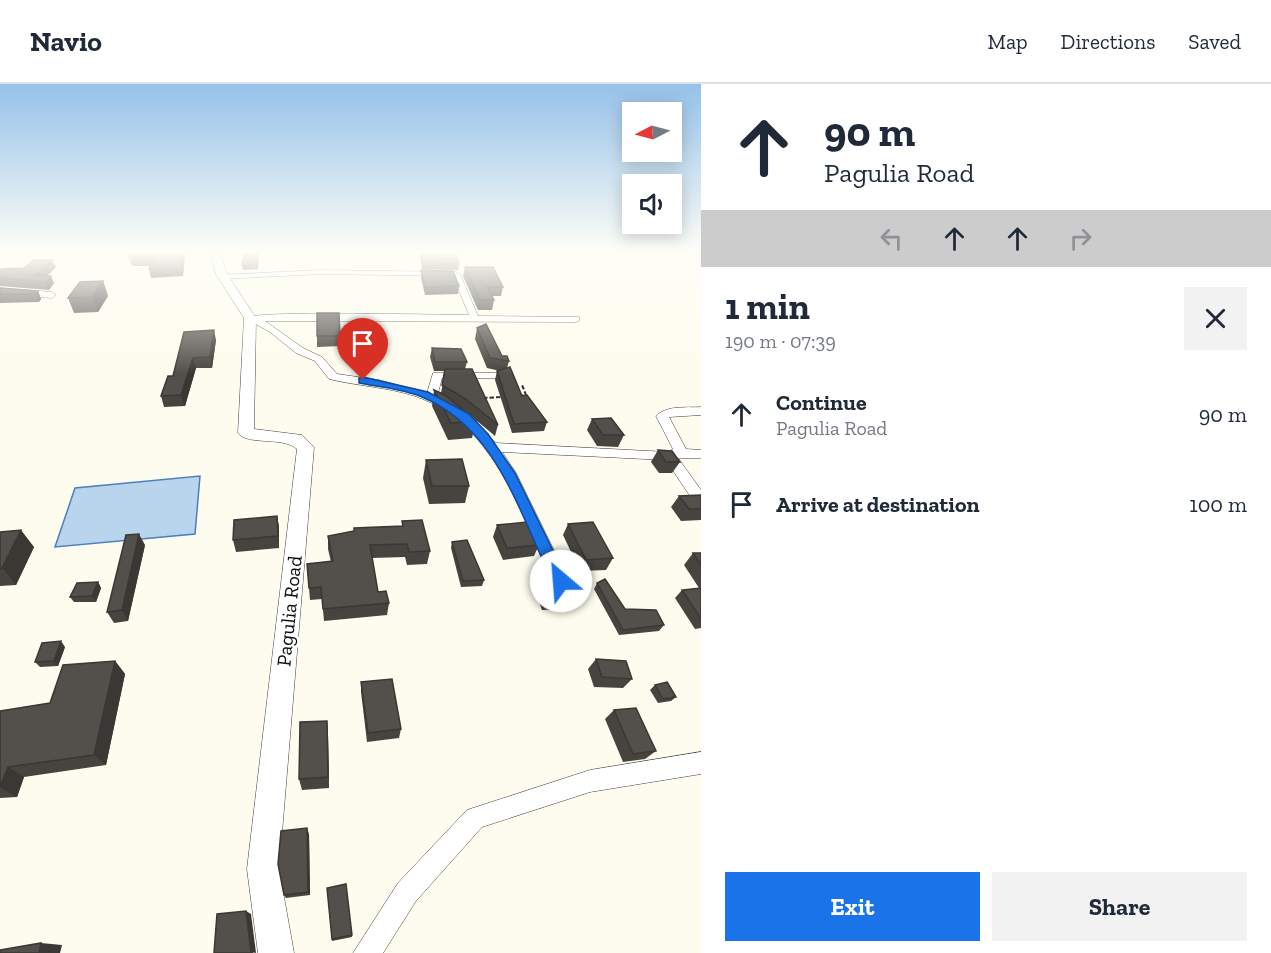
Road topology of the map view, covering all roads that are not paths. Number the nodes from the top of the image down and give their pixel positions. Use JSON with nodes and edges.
{"nodes":[{"id":1,"x":33,"y":294,"type":"edge"},
{"id":2,"x":235,"y":294,"type":"edge"},
{"id":3,"x":464,"y":294,"type":"edge"},
{"id":4,"x":52,"y":295,"type":"dead end"},
{"id":5,"x":252,"y":319,"type":"junction"},
{"id":6,"x":475,"y":319,"type":"junction"},
{"id":7,"x":576,"y":319,"type":"dead end"},
{"id":8,"x":501,"y":375,"type":"edge"},
{"id":9,"x":431,"y":398,"type":"junction"},
{"id":10,"x":701,"y":411,"type":"edge"},
{"id":11,"x":492,"y":447,"type":"junction"},
{"id":12,"x":674,"y":454,"type":"junction"},
{"id":13,"x":701,"y":454,"type":"edge"},
{"id":14,"x":701,"y":501,"type":"edge"},
{"id":15,"x":561,"y":581,"type":"edge"},
{"id":16,"x":701,"y":762,"type":"edge"},
{"id":17,"x":276,"y":953,"type":"edge"},
{"id":18,"x":367,"y":953,"type":"edge"}],
"edges":[{"from":1,"to":4,"type":"street"},
{"from":2,"to":5,"type":"street"},
{"from":3,"to":6,"type":"street"},
{"from":5,"to":6,"type":"street"},
{"from":5,"to":9,"type":"street"},
{"from":5,"to":17,"type":"street","name":"Pagulia Road"},
{"from":6,"to":7,"type":"street"},
{"from":8,"to":9,"type":"street"},
{"from":9,"to":11,"type":"street"},
{"from":10,"to":12,"type":"street"},
{"from":11,"to":12,"type":"street"},
{"from":11,"to":15,"type":"street"},
{"from":12,"to":13,"type":"street"},
{"from":12,"to":14,"type":"street"},
{"from":16,"to":18,"type":"street"}]}
